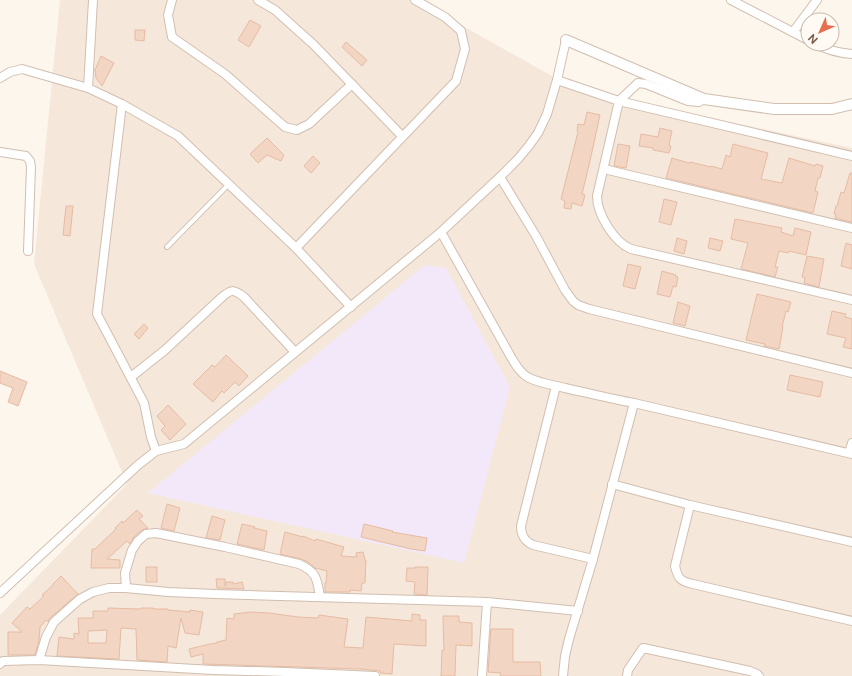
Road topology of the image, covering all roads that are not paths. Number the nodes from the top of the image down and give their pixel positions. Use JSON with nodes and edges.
{"nodes":[{"id":1,"x":94,"y":0,"type":"edge"},
{"id":2,"x":172,"y":0,"type":"edge"},
{"id":3,"x":258,"y":0,"type":"edge"},
{"id":4,"x":414,"y":0,"type":"edge"},
{"id":5,"x":731,"y":0,"type":"edge"},
{"id":6,"x":817,"y":0,"type":"edge"},
{"id":7,"x":793,"y":32,"type":"junction"},
{"id":8,"x":800,"y":36,"type":"edge"},
{"id":9,"x":566,"y":40,"type":"joint"},
{"id":10,"x":838,"y":52,"type":"edge"},
{"id":11,"x":852,"y":54,"type":"edge"},
{"id":12,"x":0,"y":78,"type":"edge"},
{"id":13,"x":557,"y":80,"type":"junction"},
{"id":14,"x":352,"y":84,"type":"junction"},
{"id":15,"x":88,"y":88,"type":"junction"},
{"id":16,"x":704,"y":99,"type":"junction"},
{"id":17,"x":619,"y":102,"type":"junction"},
{"id":18,"x":122,"y":104,"type":"junction"},
{"id":19,"x":852,"y":104,"type":"edge"},
{"id":20,"x":402,"y":136,"type":"junction"},
{"id":21,"x":0,"y":152,"type":"edge"},
{"id":22,"x":852,"y":156,"type":"edge"},
{"id":23,"x":604,"y":169,"type":"junction"},
{"id":24,"x":500,"y":177,"type":"junction"},
{"id":25,"x":229,"y":184,"type":"junction"},
{"id":26,"x":852,"y":228,"type":"edge"},
{"id":27,"x":441,"y":232,"type":"junction"},
{"id":28,"x":167,"y":247,"type":"dead end"},
{"id":29,"x":296,"y":248,"type":"junction"},
{"id":30,"x":28,"y":251,"type":"dead end"},
{"id":31,"x":852,"y":300,"type":"edge"},
{"id":32,"x":351,"y":307,"type":"junction"},
{"id":33,"x":295,"y":352,"type":"junction"},
{"id":34,"x":852,"y":373,"type":"edge"},
{"id":35,"x":131,"y":377,"type":"junction"},
{"id":36,"x":556,"y":386,"type":"junction"},
{"id":37,"x":634,"y":403,"type":"junction"},
{"id":38,"x":852,"y":443,"type":"edge"},
{"id":39,"x":156,"y":451,"type":"junction"},
{"id":40,"x":851,"y":453,"type":"edge"},
{"id":41,"x":612,"y":484,"type":"junction"},
{"id":42,"x":690,"y":505,"type":"junction"},
{"id":43,"x":852,"y":542,"type":"edge"},
{"id":44,"x":593,"y":558,"type":"junction"},
{"id":45,"x":126,"y":588,"type":"junction"},
{"id":46,"x":0,"y":593,"type":"edge"},
{"id":47,"x":320,"y":597,"type":"junction"},
{"id":48,"x":487,"y":602,"type":"junction"},
{"id":49,"x":578,"y":611,"type":"junction"},
{"id":50,"x":852,"y":621,"type":"edge"},
{"id":51,"x":39,"y":660,"type":"junction"},
{"id":52,"x":1,"y":662,"type":"edge"},
{"id":53,"x":213,"y":673,"type":"edge"},
{"id":54,"x":286,"y":674,"type":"edge"},
{"id":55,"x":375,"y":676,"type":"edge"},
{"id":56,"x":482,"y":676,"type":"edge"},
{"id":57,"x":563,"y":676,"type":"edge"},
{"id":58,"x":627,"y":676,"type":"edge"},
{"id":59,"x":759,"y":676,"type":"edge"}],
"edges":[{"from":1,"to":15,"type":"street"},
{"from":2,"to":14,"type":"street"},
{"from":3,"to":14,"type":"street"},
{"from":4,"to":20,"type":"street"},
{"from":5,"to":7,"type":"street"},
{"from":6,"to":7,"type":"street"},
{"from":7,"to":8,"type":"street"},
{"from":9,"to":13,"type":"street"},
{"from":9,"to":16,"type":"street"},
{"from":10,"to":11,"type":"street"},
{"from":12,"to":15,"type":"street"},
{"from":13,"to":17,"type":"street"},
{"from":13,"to":24,"type":"street"},
{"from":14,"to":20,"type":"street"},
{"from":15,"to":18,"type":"street"},
{"from":16,"to":17,"type":"street"},
{"from":16,"to":19,"type":"street"},
{"from":17,"to":22,"type":"street"},
{"from":17,"to":23,"type":"street"},
{"from":18,"to":25,"type":"street"},
{"from":18,"to":35,"type":"street"},
{"from":20,"to":29,"type":"street"},
{"from":21,"to":30,"type":"street"},
{"from":23,"to":26,"type":"street"},
{"from":23,"to":31,"type":"street"},
{"from":24,"to":27,"type":"street"},
{"from":24,"to":34,"type":"street"},
{"from":25,"to":28,"type":"lane"},
{"from":25,"to":29,"type":"street"},
{"from":27,"to":32,"type":"street"},
{"from":27,"to":36,"type":"street"},
{"from":29,"to":32,"type":"street"},
{"from":32,"to":33,"type":"street"},
{"from":33,"to":35,"type":"street"},
{"from":33,"to":39,"type":"street"},
{"from":35,"to":39,"type":"street"},
{"from":36,"to":37,"type":"street"},
{"from":36,"to":44,"type":"street"},
{"from":37,"to":40,"type":"street"},
{"from":37,"to":41,"type":"street"},
{"from":38,"to":40,"type":"street"},
{"from":39,"to":46,"type":"street"},
{"from":41,"to":42,"type":"street"},
{"from":41,"to":44,"type":"street"},
{"from":42,"to":43,"type":"street"},
{"from":42,"to":50,"type":"street"},
{"from":44,"to":49,"type":"street"},
{"from":45,"to":47,"type":"street"},
{"from":45,"to":47,"type":"street"},
{"from":45,"to":51,"type":"street"},
{"from":47,"to":48,"type":"street"},
{"from":48,"to":49,"type":"street"},
{"from":48,"to":56,"type":"street"},
{"from":49,"to":57,"type":"street"},
{"from":51,"to":52,"type":"street"},
{"from":51,"to":53,"type":"street"},
{"from":53,"to":54,"type":"street"},
{"from":54,"to":55,"type":"street"},
{"from":58,"to":59,"type":"street"}]}
